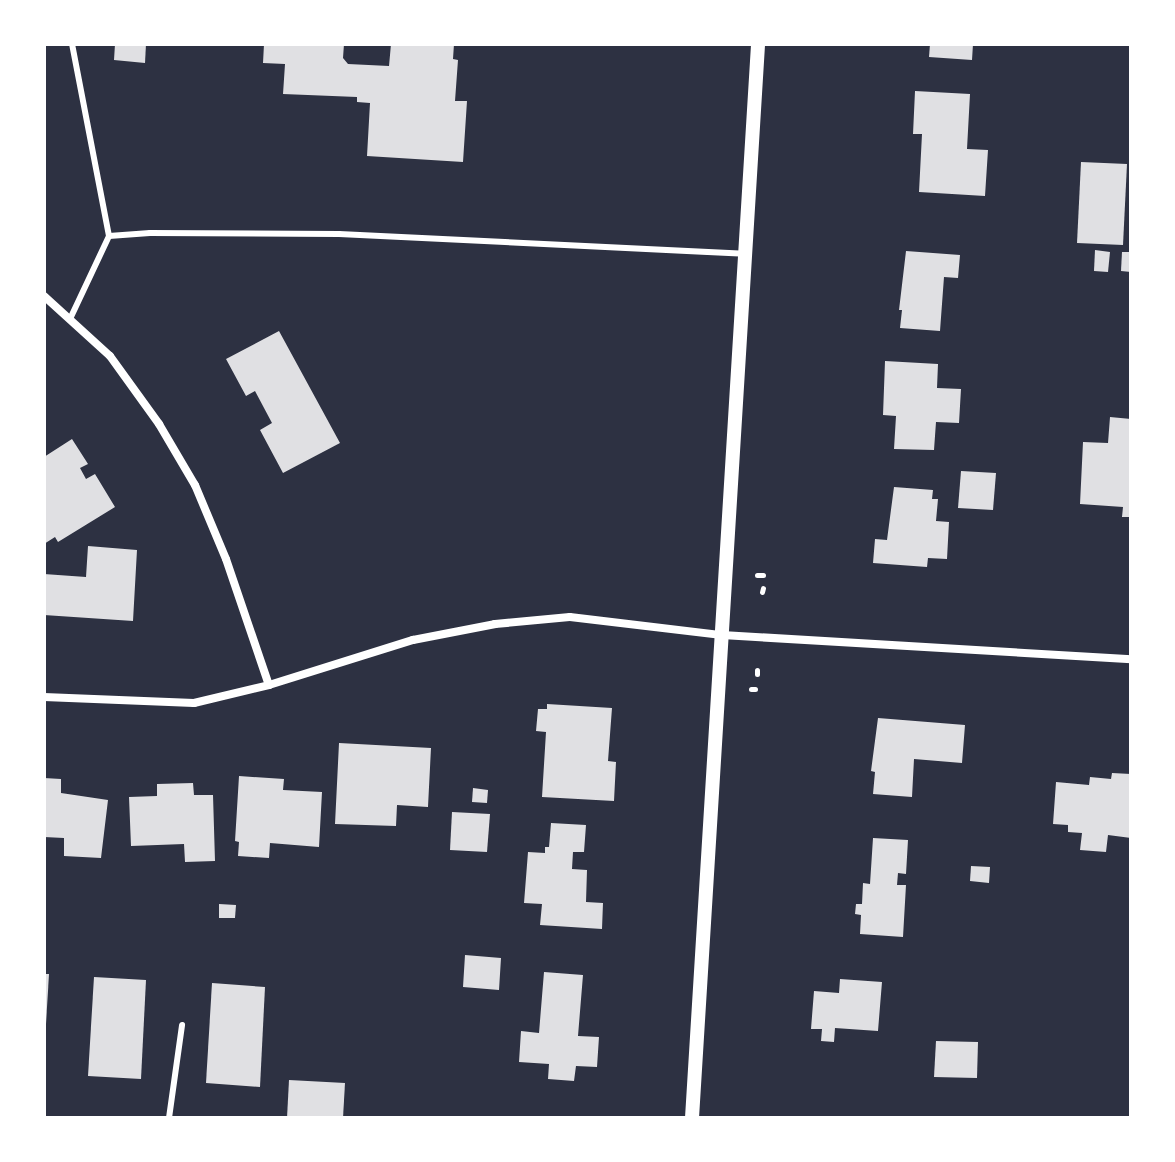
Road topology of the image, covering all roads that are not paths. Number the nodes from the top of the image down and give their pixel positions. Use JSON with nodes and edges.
{"nodes":[{"id":1,"x":72,"y":44,"type":"edge"},
{"id":2,"x":758,"y":44,"type":"edge"},
{"id":3,"x":109,"y":236,"type":"junction"},
{"id":4,"x":747,"y":254,"type":"junction"},
{"id":5,"x":44,"y":296,"type":"edge"},
{"id":6,"x":70,"y":319,"type":"junction"},
{"id":7,"x":722,"y":635,"type":"junction"},
{"id":8,"x":1131,"y":659,"type":"edge"},
{"id":9,"x":269,"y":685,"type":"junction"},
{"id":10,"x":44,"y":697,"type":"edge"},
{"id":11,"x":182,"y":1025,"type":"dead end"},
{"id":12,"x":169,"y":1118,"type":"edge"},
{"id":13,"x":692,"y":1118,"type":"edge"}],
"edges":[{"from":1,"to":3,"type":"lane"},
{"from":2,"to":4,"type":"street"},
{"from":3,"to":4,"type":"lane"},
{"from":3,"to":6,"type":"lane"},
{"from":4,"to":7,"type":"street"},
{"from":5,"to":6,"type":"street"},
{"from":6,"to":9,"type":"street"},
{"from":7,"to":8,"type":"street"},
{"from":7,"to":9,"type":"street"},
{"from":7,"to":13,"type":"street"},
{"from":9,"to":10,"type":"street"},
{"from":11,"to":12,"type":"lane"}]}
